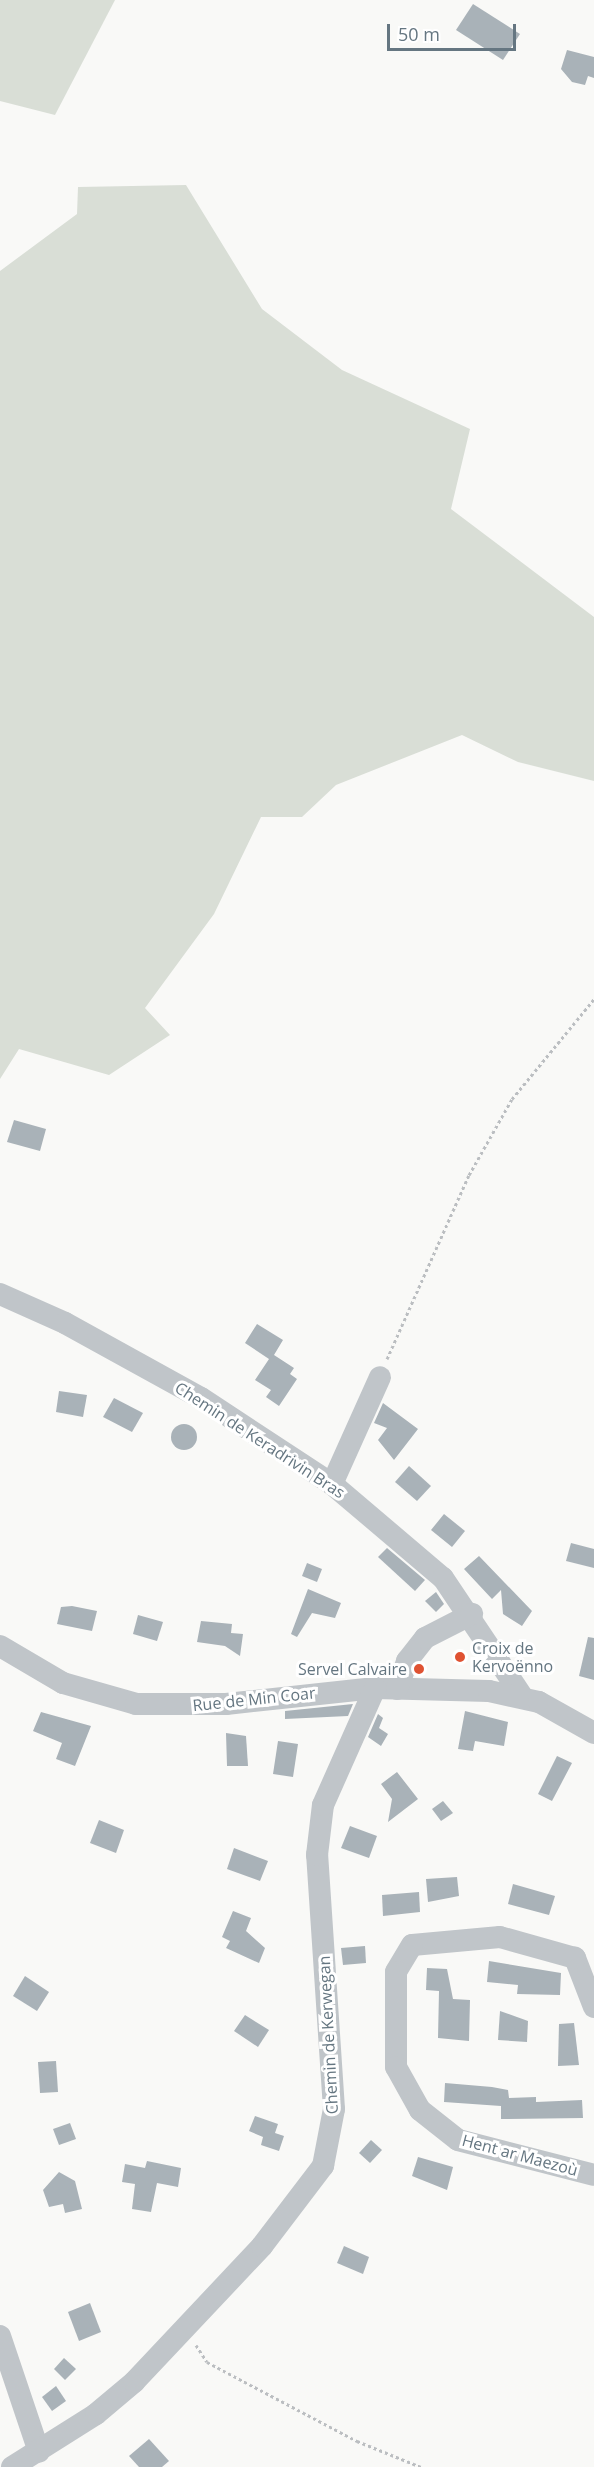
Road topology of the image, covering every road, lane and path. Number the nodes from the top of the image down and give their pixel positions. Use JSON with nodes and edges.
{"nodes":[{"id":1,"x":594,"y":999,"type":"edge"},
{"id":2,"x":0,"y":1294,"type":"edge"},
{"id":3,"x":380,"y":1377,"type":"joint"},
{"id":4,"x":332,"y":1484,"type":"junction"},
{"id":5,"x":472,"y":1614,"type":"junction"},
{"id":6,"x":0,"y":1646,"type":"edge"},
{"id":7,"x":386,"y":1688,"type":"junction"},
{"id":8,"x":522,"y":1696,"type":"junction"},
{"id":9,"x":594,"y":1733,"type":"edge"},
{"id":10,"x":594,"y":2007,"type":"edge"},
{"id":11,"x":594,"y":2175,"type":"edge"},
{"id":12,"x":186,"y":2328,"type":"junction"},
{"id":13,"x":0,"y":2336,"type":"edge"},
{"id":14,"x":39,"y":2452,"type":"junction"},
{"id":15,"x":12,"y":2467,"type":"edge"},
{"id":16,"x":421,"y":2467,"type":"edge"}],
"edges":[{"from":1,"to":3,"type":"path"},
{"from":2,"to":4,"type":"street","name":"Chemin de Keradrivin Bras"},
{"from":3,"to":4,"type":"street"},
{"from":4,"to":5,"type":"street","name":"Chemin de Keradrivin Bras"},
{"from":5,"to":7,"type":"street","name":"Chemin de Kerwegan"},
{"from":5,"to":8,"type":"street","name":"Chemin de Keradrivin Bras"},
{"from":6,"to":7,"type":"street","name":"Rue de Min Coar"},
{"from":7,"to":8,"type":"street","name":"Rue de Min Coar"},
{"from":7,"to":12,"type":"street","name":"Chemin de Kerwegan"},
{"from":8,"to":9,"type":"street"},
{"from":10,"to":11,"type":"street","name":"Hent ar Maezoù"},
{"from":12,"to":14,"type":"street","name":"Chemin de Kerwegan"},
{"from":12,"to":16,"type":"path"},
{"from":13,"to":14,"type":"street"},
{"from":14,"to":15,"type":"street","name":"Chemin de Kerwegan"}]}
